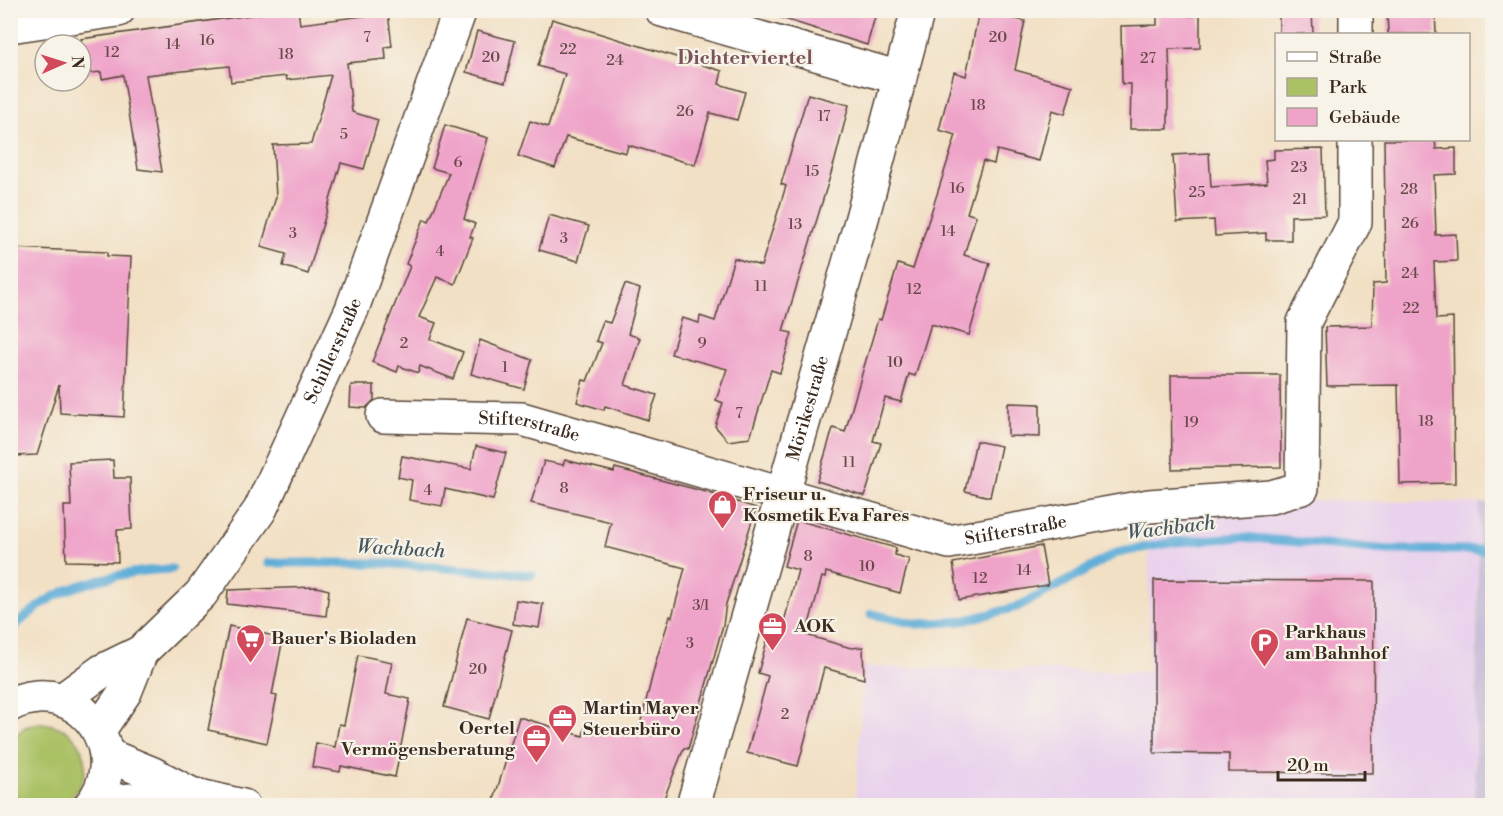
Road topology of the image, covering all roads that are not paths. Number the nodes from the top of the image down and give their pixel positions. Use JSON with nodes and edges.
{"nodes":[{"id":1,"x":118,"y":10,"type":"edge"},
{"id":2,"x":460,"y":10,"type":"edge"},
{"id":3,"x":662,"y":10,"type":"edge"},
{"id":4,"x":918,"y":10,"type":"edge"},
{"id":5,"x":1356,"y":10,"type":"edge"},
{"id":6,"x":10,"y":26,"type":"edge"},
{"id":7,"x":1356,"y":33,"type":"edge"},
{"id":8,"x":900,"y":78,"type":"junction"},
{"id":9,"x":1355,"y":141,"type":"edge"},
{"id":10,"x":383,"y":416,"type":"dead end"},
{"id":11,"x":783,"y":496,"type":"junction"},
{"id":12,"x":141,"y":652,"type":"junction"},
{"id":13,"x":62,"y":700,"type":"junction"},
{"id":14,"x":12,"y":703,"type":"edge"},
{"id":15,"x":103,"y":742,"type":"junction"},
{"id":16,"x":191,"y":794,"type":"junction"},
{"id":17,"x":91,"y":805,"type":"edge"},
{"id":18,"x":243,"y":806,"type":"edge"},
{"id":19,"x":693,"y":806,"type":"edge"}],
"edges":[{"from":1,"to":6,"type":"street"},
{"from":2,"to":12,"type":"street","name":"Schillerstraße"},
{"from":3,"to":8,"type":"street"},
{"from":4,"to":8,"type":"street","name":"Mörikestraße"},
{"from":5,"to":7,"type":"street"},
{"from":8,"to":11,"type":"street","name":"Mörikestraße"},
{"from":9,"to":11,"type":"street","name":"Stifterstraße"},
{"from":10,"to":11,"type":"street","name":"Stifterstraße"},
{"from":11,"to":19,"type":"street","name":"Mörikestraße"},
{"from":12,"to":13,"type":"street","name":"Schillerstraße"},
{"from":12,"to":15,"type":"street","name":"Schillerstraße"},
{"from":13,"to":14,"type":"street"},
{"from":13,"to":15,"type":"street"},
{"from":15,"to":16,"type":"street"},
{"from":15,"to":17,"type":"street"},
{"from":16,"to":17,"type":"street"},
{"from":16,"to":18,"type":"street"}]}
